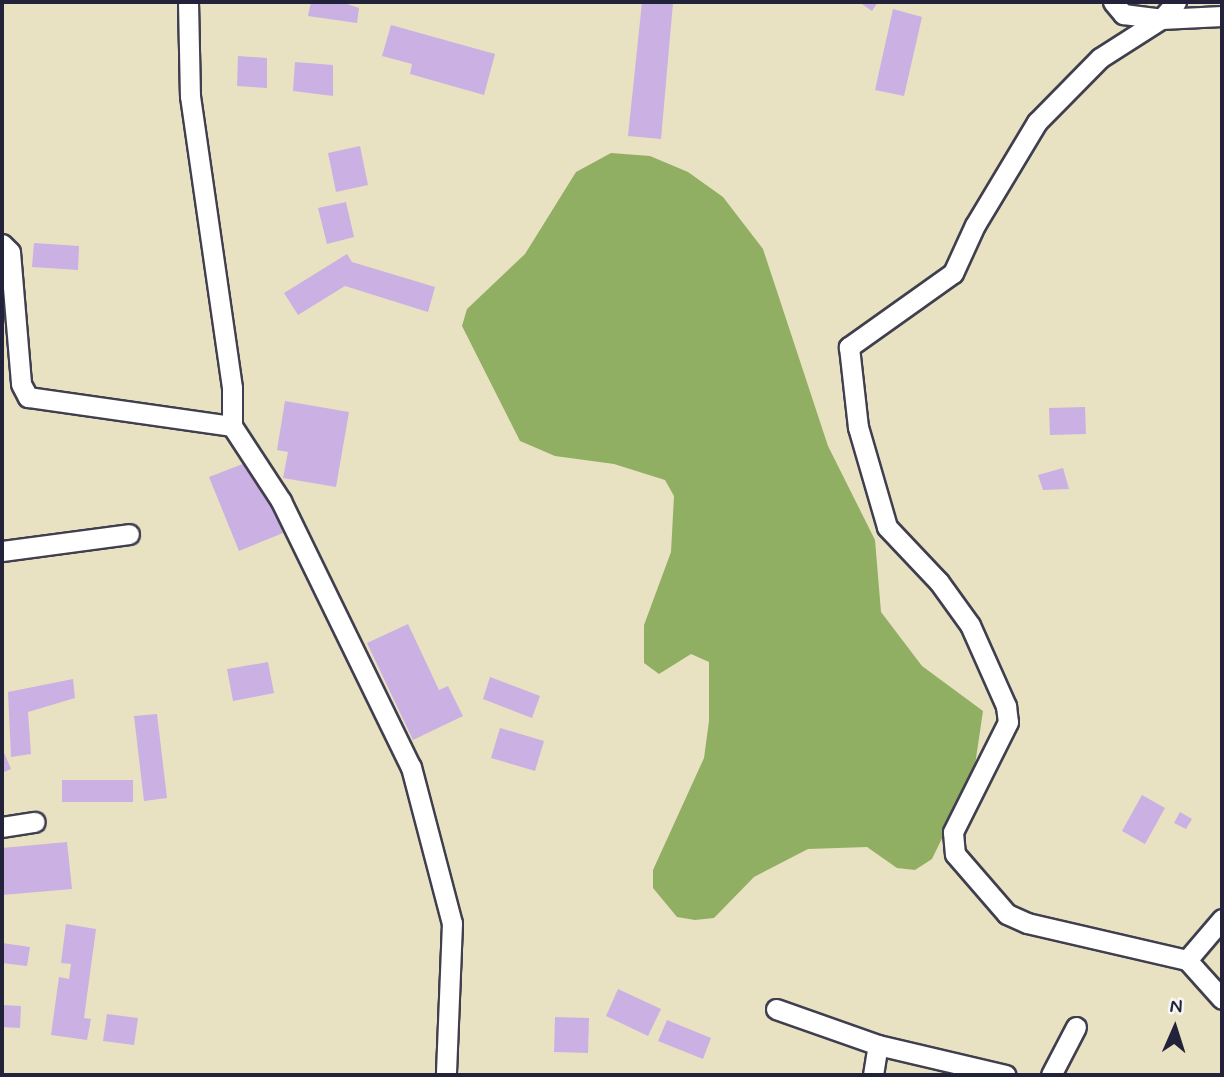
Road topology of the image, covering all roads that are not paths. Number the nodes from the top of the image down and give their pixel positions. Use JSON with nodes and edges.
{"nodes":[{"id":1,"x":188,"y":2,"type":"edge"},
{"id":2,"x":1113,"y":2,"type":"edge"},
{"id":3,"x":1176,"y":2,"type":"edge"},
{"id":4,"x":1222,"y":16,"type":"edge"},
{"id":5,"x":1161,"y":19,"type":"junction"},
{"id":6,"x":2,"y":244,"type":"edge"},
{"id":7,"x":233,"y":426,"type":"junction"},
{"id":8,"x":129,"y":534,"type":"dead end"},
{"id":9,"x":2,"y":551,"type":"edge"},
{"id":10,"x":35,"y":822,"type":"dead end"},
{"id":11,"x":2,"y":827,"type":"edge"},
{"id":12,"x":1222,"y":919,"type":"edge"},
{"id":13,"x":1187,"y":960,"type":"junction"},
{"id":14,"x":1222,"y":999,"type":"edge"},
{"id":15,"x":776,"y":1009,"type":"dead end"},
{"id":16,"x":1076,"y":1027,"type":"dead end"},
{"id":17,"x":878,"y":1045,"type":"junction"},
{"id":18,"x":446,"y":1075,"type":"edge"},
{"id":19,"x":873,"y":1075,"type":"edge"},
{"id":20,"x":1006,"y":1075,"type":"edge"},
{"id":21,"x":1051,"y":1075,"type":"edge"}],
"edges":[{"from":1,"to":7,"type":"street"},
{"from":2,"to":5,"type":"street"},
{"from":3,"to":5,"type":"street"},
{"from":4,"to":5,"type":"street"},
{"from":5,"to":13,"type":"street"},
{"from":6,"to":7,"type":"street"},
{"from":7,"to":18,"type":"street"},
{"from":8,"to":9,"type":"street"},
{"from":10,"to":11,"type":"street"},
{"from":12,"to":13,"type":"street"},
{"from":13,"to":14,"type":"street"},
{"from":15,"to":17,"type":"street"},
{"from":16,"to":21,"type":"street"},
{"from":17,"to":19,"type":"street"},
{"from":17,"to":20,"type":"street"}]}
